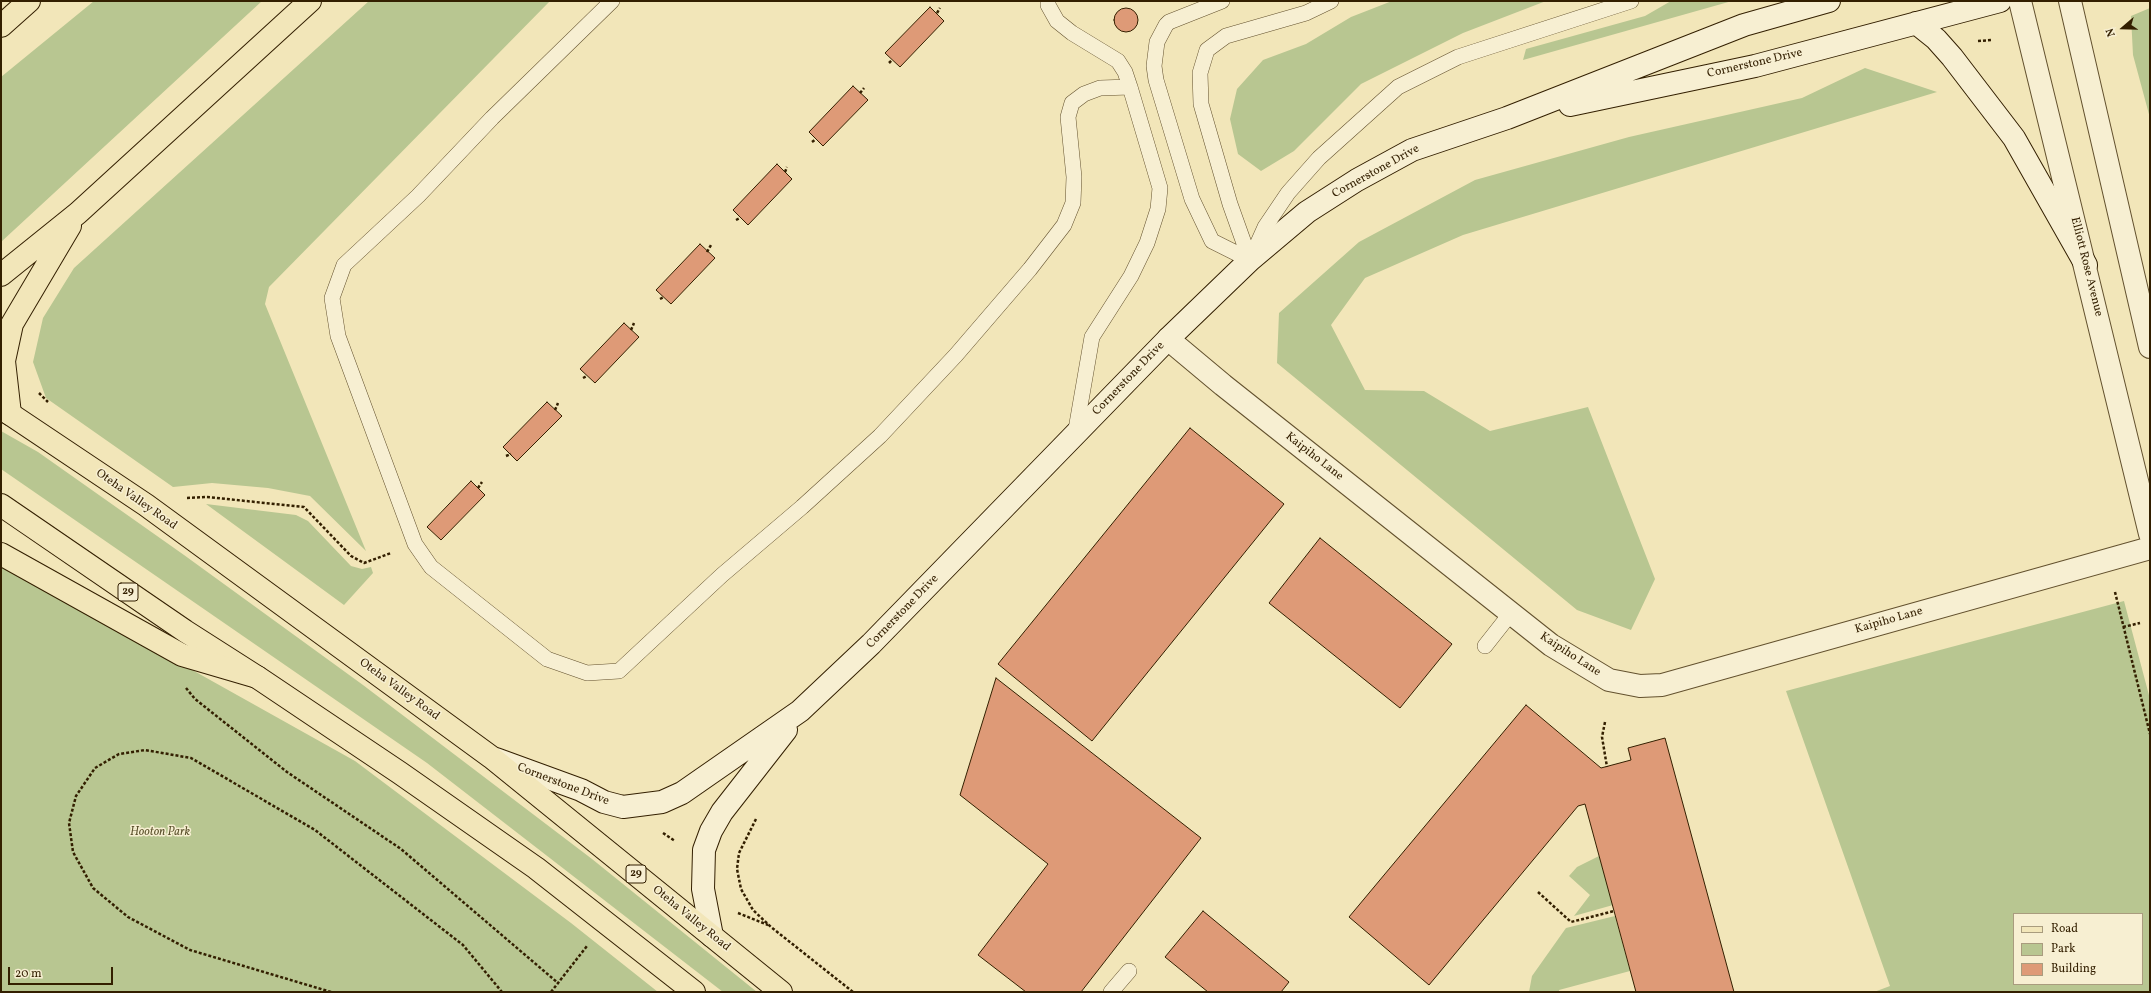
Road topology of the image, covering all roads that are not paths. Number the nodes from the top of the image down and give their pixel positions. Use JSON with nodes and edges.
{"nodes":[{"id":1,"x":29,"y":1,"type":"edge"},
{"id":2,"x":310,"y":1,"type":"edge"},
{"id":3,"x":612,"y":1,"type":"edge"},
{"id":4,"x":1048,"y":1,"type":"edge"},
{"id":5,"x":1222,"y":1,"type":"edge"},
{"id":6,"x":1331,"y":1,"type":"edge"},
{"id":7,"x":1631,"y":1,"type":"edge"},
{"id":8,"x":1829,"y":1,"type":"edge"},
{"id":9,"x":2000,"y":1,"type":"edge"},
{"id":10,"x":2020,"y":1,"type":"edge"},
{"id":11,"x":2070,"y":1,"type":"edge"},
{"id":12,"x":1916,"y":23,"type":"junction"},
{"id":13,"x":1,"y":26,"type":"edge"},
{"id":14,"x":1130,"y":87,"type":"junction"},
{"id":15,"x":1508,"y":118,"type":"junction"},
{"id":16,"x":78,"y":213,"type":"junction"},
{"id":17,"x":1250,"y":260,"type":"junction"},
{"id":18,"x":2086,"y":265,"type":"junction"},
{"id":19,"x":1,"y":275,"type":"edge"},
{"id":20,"x":1168,"y":339,"type":"junction"},
{"id":21,"x":2150,"y":347,"type":"edge"},
{"id":22,"x":6,"y":411,"type":"edge"},
{"id":23,"x":1075,"y":436,"type":"junction"},
{"id":24,"x":1,"y":505,"type":"edge"},
{"id":25,"x":2150,"y":534,"type":"edge"},
{"id":26,"x":2150,"y":548,"type":"edge"},
{"id":27,"x":1,"y":554,"type":"edge"},
{"id":28,"x":1511,"y":613,"type":"junction"},
{"id":29,"x":1485,"y":646,"type":"dead end"},
{"id":30,"x":257,"y":677,"type":"junction"},
{"id":31,"x":800,"y":712,"type":"junction"},
{"id":32,"x":491,"y":757,"type":"junction"},
{"id":33,"x":712,"y":936,"type":"junction"},
{"id":34,"x":1129,"y":971,"type":"dead end"},
{"id":35,"x":694,"y":992,"type":"edge"},
{"id":36,"x":781,"y":992,"type":"edge"},
{"id":37,"x":1111,"y":992,"type":"edge"}],
"edges":[{"from":1,"to":13,"type":"main road"},
{"from":2,"to":16,"type":"main road"},
{"from":3,"to":14,"type":"lane"},
{"from":4,"to":14,"type":"lane"},
{"from":5,"to":17,"type":"lane"},
{"from":6,"to":17,"type":"lane"},
{"from":7,"to":17,"type":"lane"},
{"from":8,"to":15,"type":"street","name":"Cornerstone Drive"},
{"from":9,"to":12,"type":"street","name":"Cornerstone Drive"},
{"from":10,"to":18,"type":"street","name":"Elliott Rose Avenue"},
{"from":11,"to":21,"type":"street"},
{"from":12,"to":15,"type":"street","name":"Cornerstone Drive"},
{"from":12,"to":18,"type":"street"},
{"from":14,"to":23,"type":"lane"},
{"from":15,"to":17,"type":"street","name":"Cornerstone Drive"},
{"from":16,"to":19,"type":"main road"},
{"from":16,"to":22,"type":"main road"},
{"from":17,"to":20,"type":"street","name":"Cornerstone Drive"},
{"from":18,"to":25,"type":"street","name":"Elliott Rose Avenue"},
{"from":20,"to":23,"type":"street","name":"Cornerstone Drive"},
{"from":20,"to":28,"type":"street","name":"Kaipiho Lane"},
{"from":22,"to":32,"type":"main road","name":"Oteha Valley Road","number":"29"},
{"from":23,"to":31,"type":"street","name":"Cornerstone Drive"},
{"from":24,"to":30,"type":"main road","number":"29"},
{"from":26,"to":28,"type":"street","name":"Kaipiho Lane"},
{"from":27,"to":30,"type":"main road"},
{"from":28,"to":29,"type":"lane"},
{"from":30,"to":35,"type":"main road","number":"29"},
{"from":31,"to":32,"type":"street","name":"Cornerstone Drive"},
{"from":31,"to":33,"type":"street","name":"Cornerstone Drive"},
{"from":32,"to":33,"type":"main road","name":"Oteha Valley Road","number":"29"},
{"from":33,"to":36,"type":"main road","name":"Oteha Valley Road","number":"29"},
{"from":34,"to":37,"type":"lane"}]}
